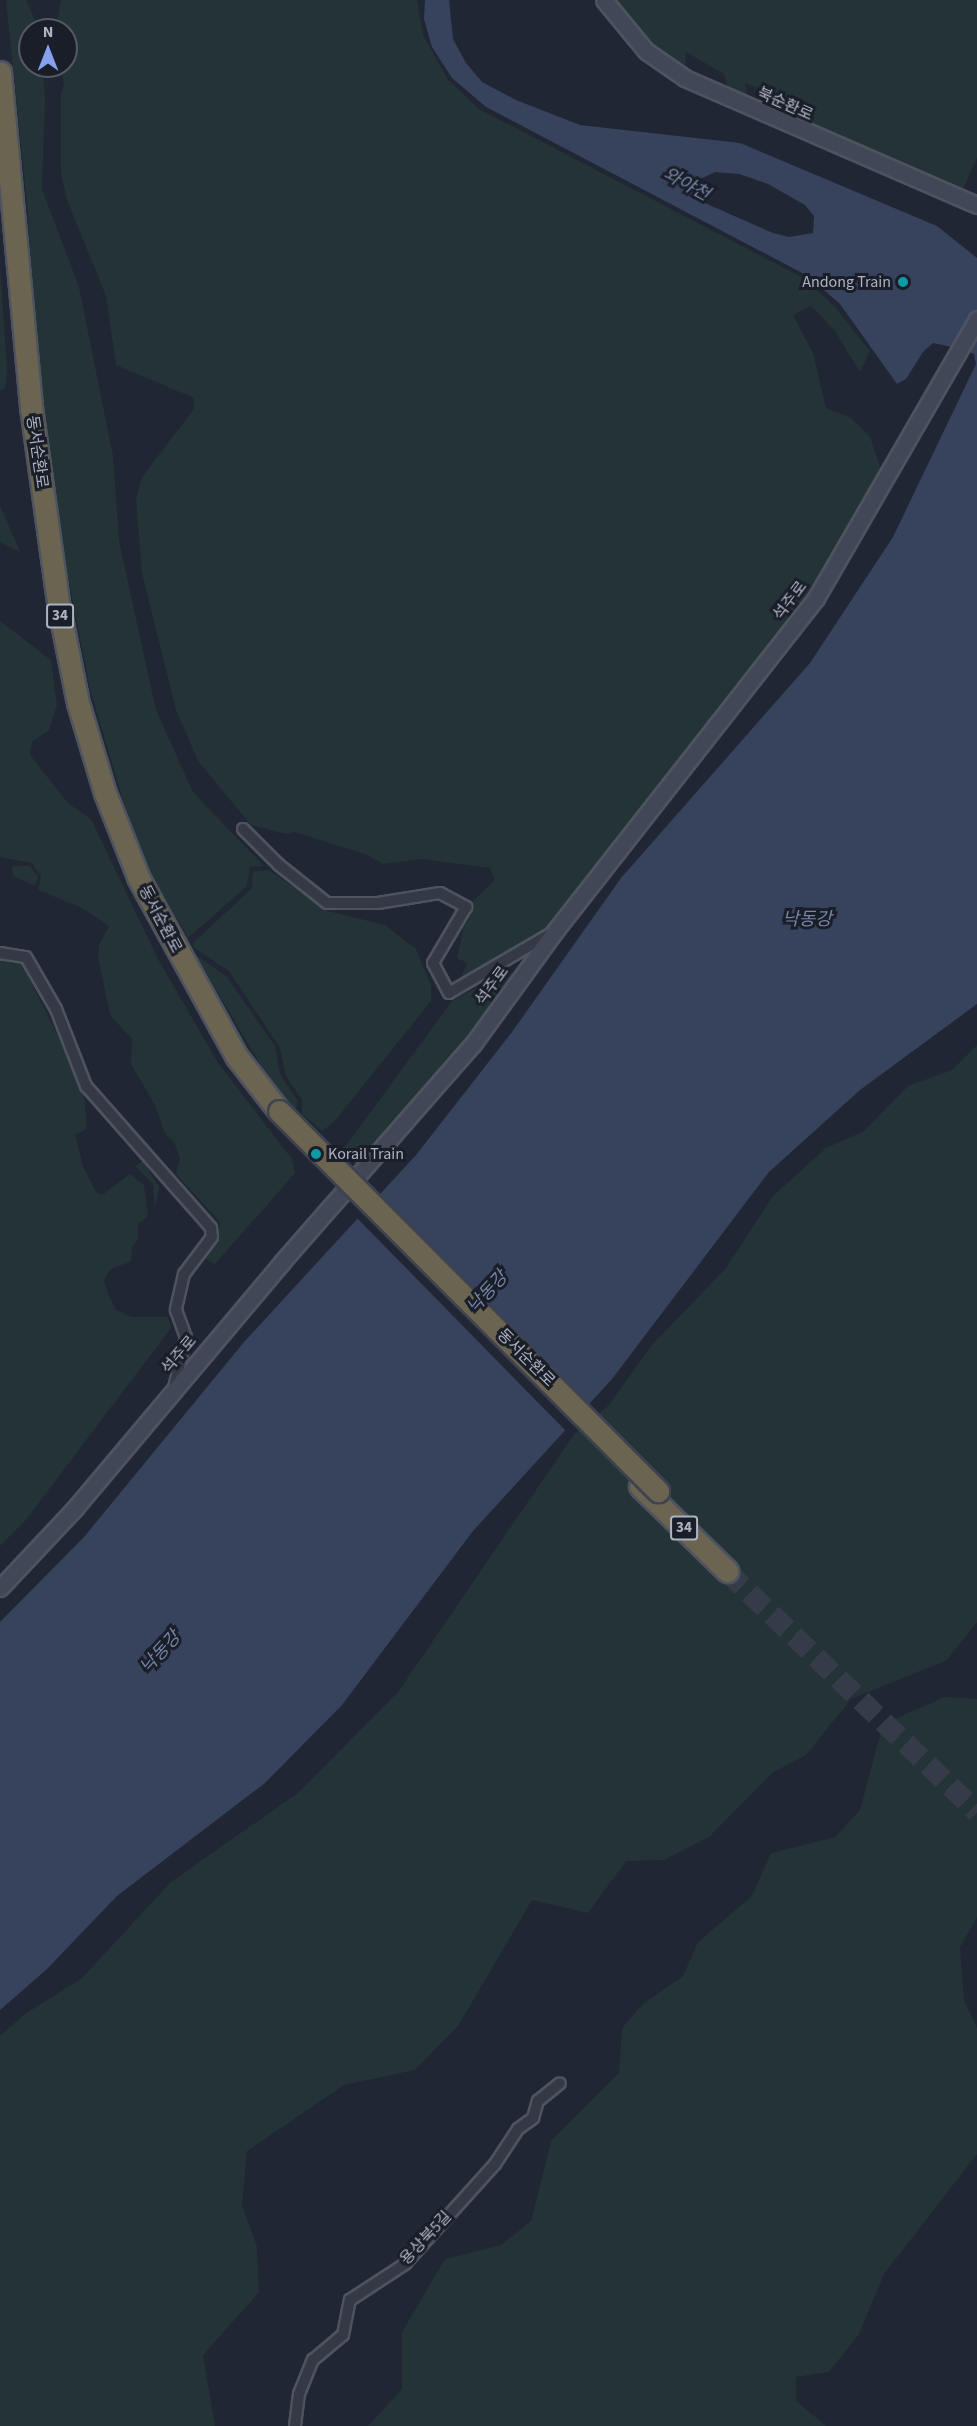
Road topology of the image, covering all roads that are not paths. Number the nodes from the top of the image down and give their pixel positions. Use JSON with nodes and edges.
{"nodes":[{"id":1,"x":604,"y":0,"type":"edge"},
{"id":2,"x":0,"y":72,"type":"edge"},
{"id":3,"x":0,"y":175,"type":"edge"},
{"id":4,"x":977,"y":205,"type":"edge"},
{"id":5,"x":977,"y":319,"type":"edge"},
{"id":6,"x":243,"y":828,"type":"dead end"},
{"id":7,"x":555,"y":931,"type":"junction"},
{"id":8,"x":0,"y":953,"type":"edge"},
{"id":9,"x":274,"y":1113,"type":"junction"},
{"id":10,"x":174,"y":1388,"type":"junction"},
{"id":11,"x":730,"y":1567,"type":"tunnel mouth"},
{"id":12,"x":0,"y":1588,"type":"edge"},
{"id":13,"x":560,"y":2083,"type":"dead end"},
{"id":14,"x":295,"y":2426,"type":"edge"}],
"edges":[{"from":1,"to":4,"type":"street","name":"북순환로"},
{"from":2,"to":9,"type":"highway","name":"동서순환로","number":"34"},
{"from":3,"to":9,"type":"highway","name":"동서순환로","number":"34"},
{"from":5,"to":7,"type":"street","name":"석주로"},
{"from":6,"to":7,"type":"street"},
{"from":7,"to":10,"type":"street","name":"석주로"},
{"from":8,"to":10,"type":"street"},
{"from":9,"to":11,"type":"highway","name":"동서순환로","number":"34","bridge":true},
{"from":10,"to":12,"type":"street","name":"석주로"},
{"from":13,"to":14,"type":"street","name":"용상북5길"}]}
